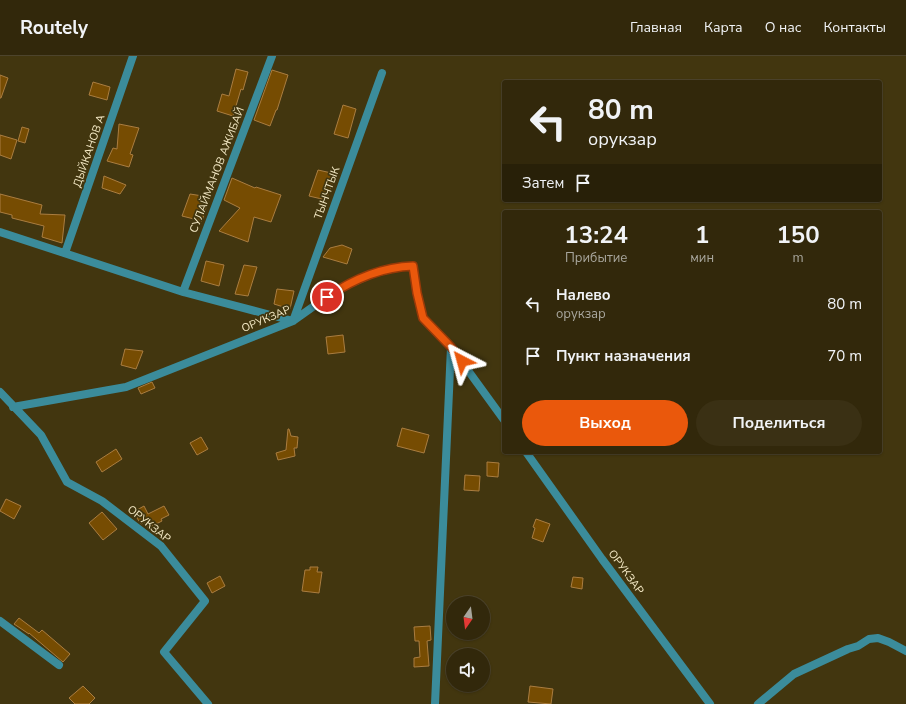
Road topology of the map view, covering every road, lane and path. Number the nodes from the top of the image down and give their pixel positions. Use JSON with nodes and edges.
{"nodes":[{"id":1,"x":133,"y":56,"type":"edge"},
{"id":2,"x":272,"y":56,"type":"edge"},
{"id":3,"x":382,"y":73,"type":"dead end"},
{"id":4,"x":0,"y":232,"type":"edge"},
{"id":5,"x":65,"y":253,"type":"junction"},
{"id":6,"x":183,"y":292,"type":"junction"},
{"id":7,"x":293,"y":320,"type":"junction"},
{"id":8,"x":451,"y":347,"type":"junction"},
{"id":9,"x":0,"y":392,"type":"edge"},
{"id":10,"x":13,"y":407,"type":"junction"},
{"id":11,"x":502,"y":417,"type":"edge"},
{"id":12,"x":527,"y":454,"type":"edge"},
{"id":13,"x":0,"y":621,"type":"edge"},
{"id":14,"x":906,"y":651,"type":"edge"},
{"id":15,"x":59,"y":665,"type":"dead end"},
{"id":16,"x":208,"y":704,"type":"edge"},
{"id":17,"x":435,"y":704,"type":"edge"},
{"id":18,"x":710,"y":704,"type":"edge"},
{"id":19,"x":758,"y":704,"type":"edge"}],
"edges":[{"from":1,"to":5,"type":"street","name":"ДЫЙКАНОВ А"},
{"from":2,"to":6,"type":"street","name":"СУЛАЙМАНОВ АЖИБАЙ"},
{"from":3,"to":7,"type":"street","name":"ТЫНЧТЫК"},
{"from":4,"to":5,"type":"street","name":"ОРУКЗАР"},
{"from":5,"to":6,"type":"street","name":"ОРУКЗАР"},
{"from":6,"to":7,"type":"street","name":"ОРУКЗАР"},
{"from":7,"to":8,"type":"street","name":"ОРУКЗАР"},
{"from":7,"to":10,"type":"street","name":"ОРУКЗАР"},
{"from":8,"to":11,"type":"street","name":"ОРУКЗАР"},
{"from":8,"to":17,"type":"street"},
{"from":9,"to":10,"type":"street","name":"ОРУКЗАР"},
{"from":10,"to":16,"type":"street","name":"ОРУКЗАР"},
{"from":12,"to":18,"type":"street","name":"ОРУКЗАР"},
{"from":13,"to":15,"type":"street"},
{"from":14,"to":19,"type":"street"}]}
